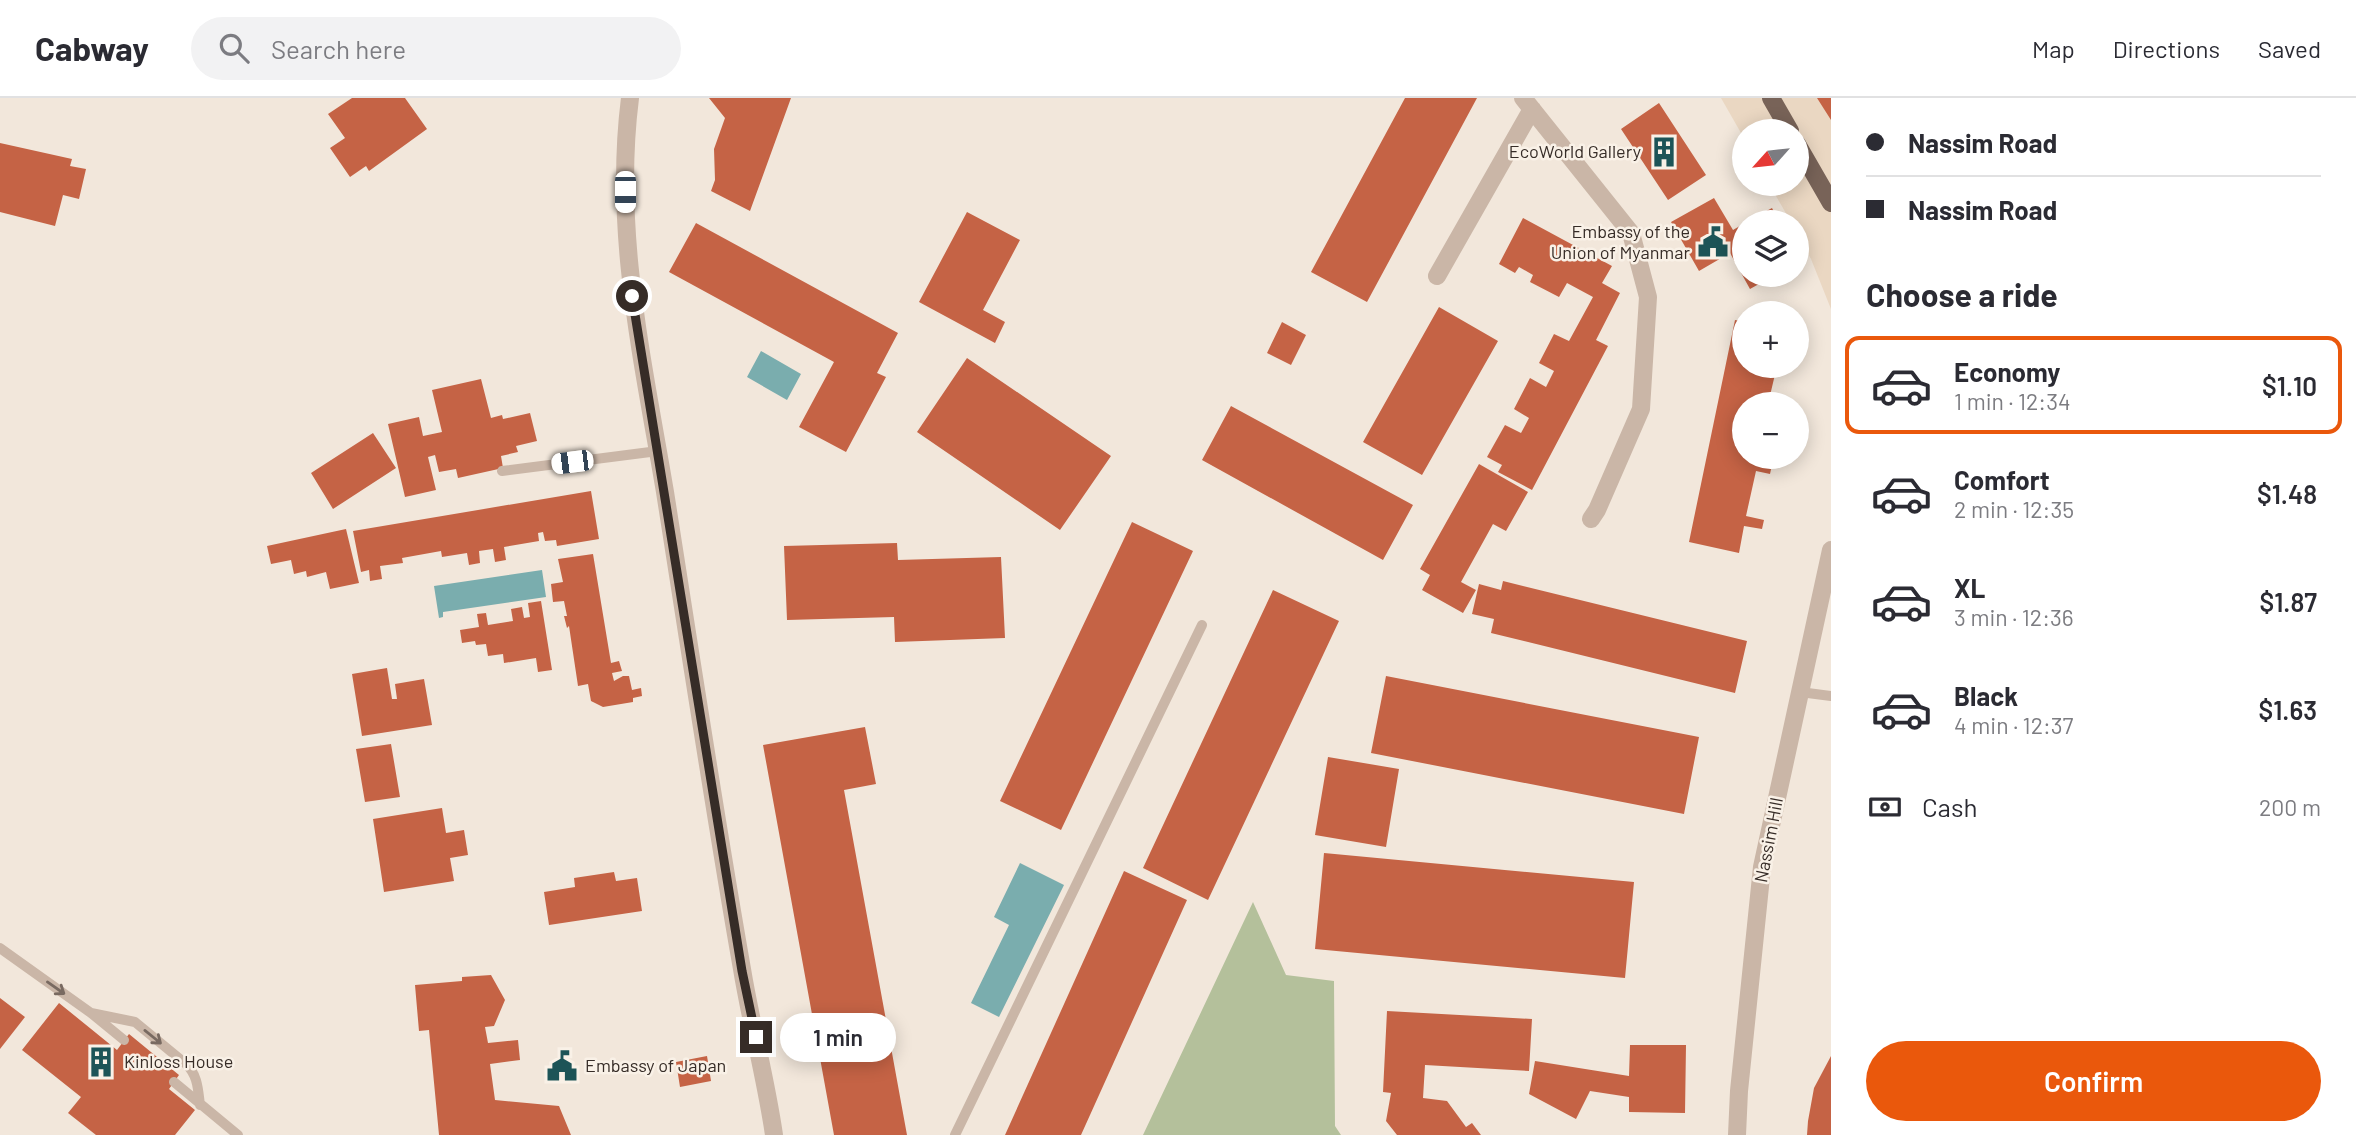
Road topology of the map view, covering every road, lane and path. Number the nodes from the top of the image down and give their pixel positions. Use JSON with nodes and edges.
{"nodes":[{"id":1,"x":630,"y":98,"type":"edge"},
{"id":2,"x":1772,"y":98,"type":"edge"},
{"id":3,"x":1527,"y":104,"type":"edge"},
{"id":4,"x":1783,"y":119,"type":"edge"},
{"id":5,"x":1810,"y":167,"type":"edge"},
{"id":6,"x":1831,"y":204,"type":"edge"},
{"id":7,"x":1437,"y":276,"type":"dead end"},
{"id":8,"x":658,"y":451,"type":"junction"},
{"id":9,"x":502,"y":471,"type":"dead end"},
{"id":10,"x":1591,"y":519,"type":"dead end"},
{"id":11,"x":1831,"y":550,"type":"edge"},
{"id":12,"x":1202,"y":625,"type":"dead end"},
{"id":13,"x":1800,"y":692,"type":"junction"},
{"id":14,"x":1831,"y":696,"type":"edge"},
{"id":15,"x":0,"y":948,"type":"edge"},
{"id":16,"x":91,"y":1013,"type":"junction"},
{"id":17,"x":124,"y":1040,"type":"dead end"},
{"id":18,"x":174,"y":1082,"type":"dead end"},
{"id":19,"x":200,"y":1105,"type":"junction"},
{"id":20,"x":238,"y":1135,"type":"edge"},
{"id":21,"x":774,"y":1135,"type":"edge"},
{"id":22,"x":955,"y":1135,"type":"edge"},
{"id":23,"x":1737,"y":1135,"type":"edge"}],
"edges":[{"from":1,"to":8,"type":"street"},
{"from":2,"to":4,"type":"main road"},
{"from":3,"to":7,"type":"street"},
{"from":3,"to":10,"type":"street"},
{"from":5,"to":6,"type":"main road"},
{"from":8,"to":9,"type":"lane"},
{"from":8,"to":21,"type":"street"},
{"from":11,"to":13,"type":"street","name":"Nassim Hill"},
{"from":12,"to":22,"type":"lane"},
{"from":13,"to":14,"type":"lane"},
{"from":13,"to":23,"type":"street","name":"Nassim Hill"},
{"from":15,"to":16,"type":"lane","one_way":true},
{"from":16,"to":17,"type":"lane"},
{"from":16,"to":19,"type":"lane","one_way":true},
{"from":18,"to":19,"type":"lane"},
{"from":19,"to":20,"type":"lane"}]}
